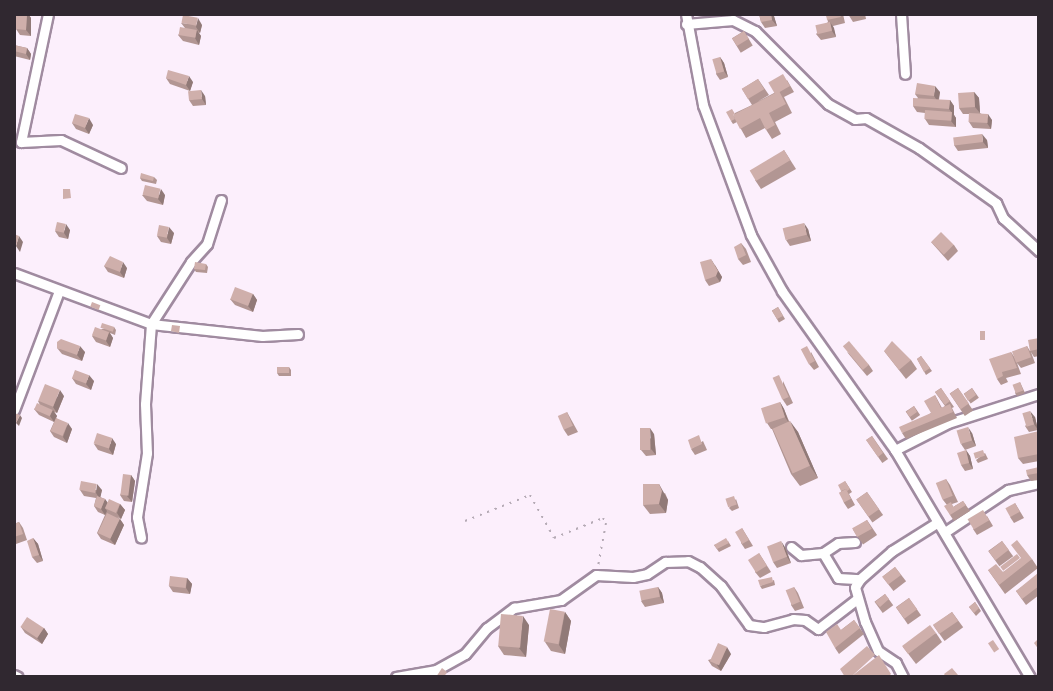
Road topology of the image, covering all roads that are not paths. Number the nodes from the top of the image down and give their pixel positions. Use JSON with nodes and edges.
{"nodes":[{"id":1,"x":48,"y":14,"type":"edge"},
{"id":2,"x":901,"y":14,"type":"edge"},
{"id":3,"x":686,"y":19,"type":"edge"},
{"id":4,"x":905,"y":74,"type":"dead end"},
{"id":5,"x":21,"y":142,"type":"junction"},
{"id":6,"x":14,"y":152,"type":"edge"},
{"id":7,"x":121,"y":168,"type":"dead end"},
{"id":8,"x":221,"y":200,"type":"dead end"},
{"id":9,"x":1039,"y":251,"type":"edge"},
{"id":10,"x":14,"y":273,"type":"edge"},
{"id":11,"x":59,"y":291,"type":"junction"},
{"id":12,"x":151,"y":324,"type":"junction"},
{"id":13,"x":298,"y":334,"type":"dead end"},
{"id":14,"x":1039,"y":394,"type":"edge"},
{"id":15,"x":14,"y":410,"type":"edge"},
{"id":16,"x":895,"y":450,"type":"junction"},
{"id":17,"x":1039,"y":483,"type":"edge"},
{"id":18,"x":938,"y":522,"type":"junction"},
{"id":19,"x":945,"y":532,"type":"junction"},
{"id":20,"x":141,"y":538,"type":"dead end"},
{"id":21,"x":855,"y":542,"type":"edge"},
{"id":22,"x":791,"y":547,"type":"dead end"},
{"id":23,"x":823,"y":553,"type":"junction"},
{"id":24,"x":860,"y":579,"type":"junction"},
{"id":25,"x":857,"y":599,"type":"junction"},
{"id":26,"x":396,"y":677,"type":"edge"},
{"id":27,"x":903,"y":677,"type":"edge"},
{"id":28,"x":1030,"y":677,"type":"edge"}],
"edges":[{"from":1,"to":5,"type":"street"},
{"from":2,"to":4,"type":"street"},
{"from":3,"to":9,"type":"street"},
{"from":3,"to":16,"type":"street"},
{"from":5,"to":6,"type":"street"},
{"from":5,"to":7,"type":"street"},
{"from":8,"to":12,"type":"street"},
{"from":10,"to":11,"type":"street"},
{"from":11,"to":12,"type":"street"},
{"from":11,"to":15,"type":"street"},
{"from":12,"to":13,"type":"street"},
{"from":12,"to":20,"type":"street"},
{"from":14,"to":16,"type":"street"},
{"from":16,"to":18,"type":"street"},
{"from":17,"to":19,"type":"street"},
{"from":18,"to":19,"type":"street"},
{"from":18,"to":24,"type":"street"},
{"from":19,"to":28,"type":"street"},
{"from":21,"to":23,"type":"street"},
{"from":22,"to":23,"type":"street"},
{"from":23,"to":24,"type":"street"},
{"from":24,"to":25,"type":"street"},
{"from":25,"to":26,"type":"street"},
{"from":25,"to":27,"type":"street"}]}
